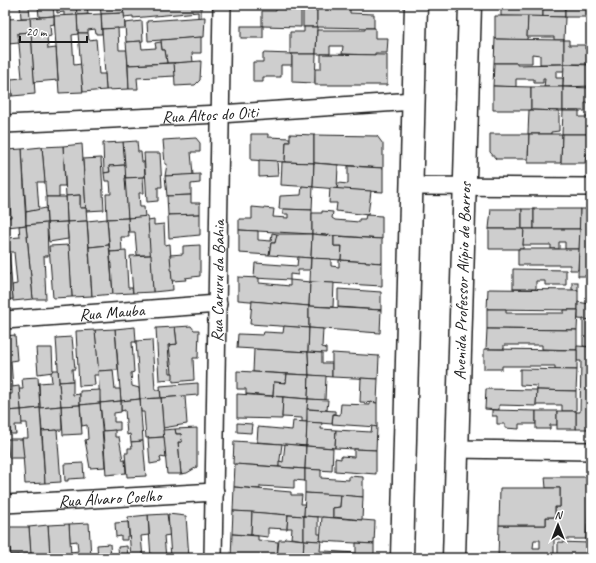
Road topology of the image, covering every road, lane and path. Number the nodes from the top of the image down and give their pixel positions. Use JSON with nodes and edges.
{"nodes":[{"id":1,"x":222,"y":5,"type":"edge"},
{"id":2,"x":416,"y":5,"type":"edge"},
{"id":3,"x":470,"y":5,"type":"edge"},
{"id":4,"x":414,"y":101,"type":"junction"},
{"id":5,"x":220,"y":114,"type":"junction"},
{"id":6,"x":5,"y":124,"type":"edge"},
{"id":7,"x":412,"y":186,"type":"junction"},
{"id":8,"x":465,"y":187,"type":"junction"},
{"id":9,"x":591,"y":187,"type":"edge"},
{"id":10,"x":218,"y":304,"type":"junction"},
{"id":11,"x":5,"y":320,"type":"edge"},
{"id":12,"x":456,"y":450,"type":"junction"},
{"id":13,"x":591,"y":451,"type":"edge"},
{"id":14,"x":215,"y":492,"type":"junction"},
{"id":15,"x":5,"y":504,"type":"edge"},
{"id":16,"x":213,"y":558,"type":"edge"},
{"id":17,"x":402,"y":558,"type":"edge"},
{"id":18,"x":454,"y":558,"type":"edge"}],
"edges":[{"from":1,"to":5,"type":"street","name":"Rua Caruru da Bahia"},
{"from":2,"to":4,"type":"street"},
{"from":3,"to":8,"type":"street","name":"Avenida Professor Alípio de Barros"},
{"from":4,"to":5,"type":"street","name":"Rua Altos do Oiti"},
{"from":4,"to":7,"type":"street"},
{"from":5,"to":6,"type":"street","name":"Rua Altos do Oiti"},
{"from":5,"to":10,"type":"street","name":"Rua Caruru da Bahia"},
{"from":7,"to":8,"type":"street"},
{"from":7,"to":17,"type":"street"},
{"from":8,"to":9,"type":"street"},
{"from":8,"to":12,"type":"street","name":"Avenida Professor Alípio de Barros"},
{"from":10,"to":11,"type":"street","name":"Rua Mauba"},
{"from":10,"to":14,"type":"street","name":"Rua Caruru da Bahia"},
{"from":12,"to":13,"type":"street"},
{"from":12,"to":18,"type":"street","name":"Avenida Professor Alípio de Barros"},
{"from":14,"to":15,"type":"street","name":"Rua Álvaro Coelho"},
{"from":14,"to":16,"type":"street","name":"Rua Caruru da Bahia"}]}
